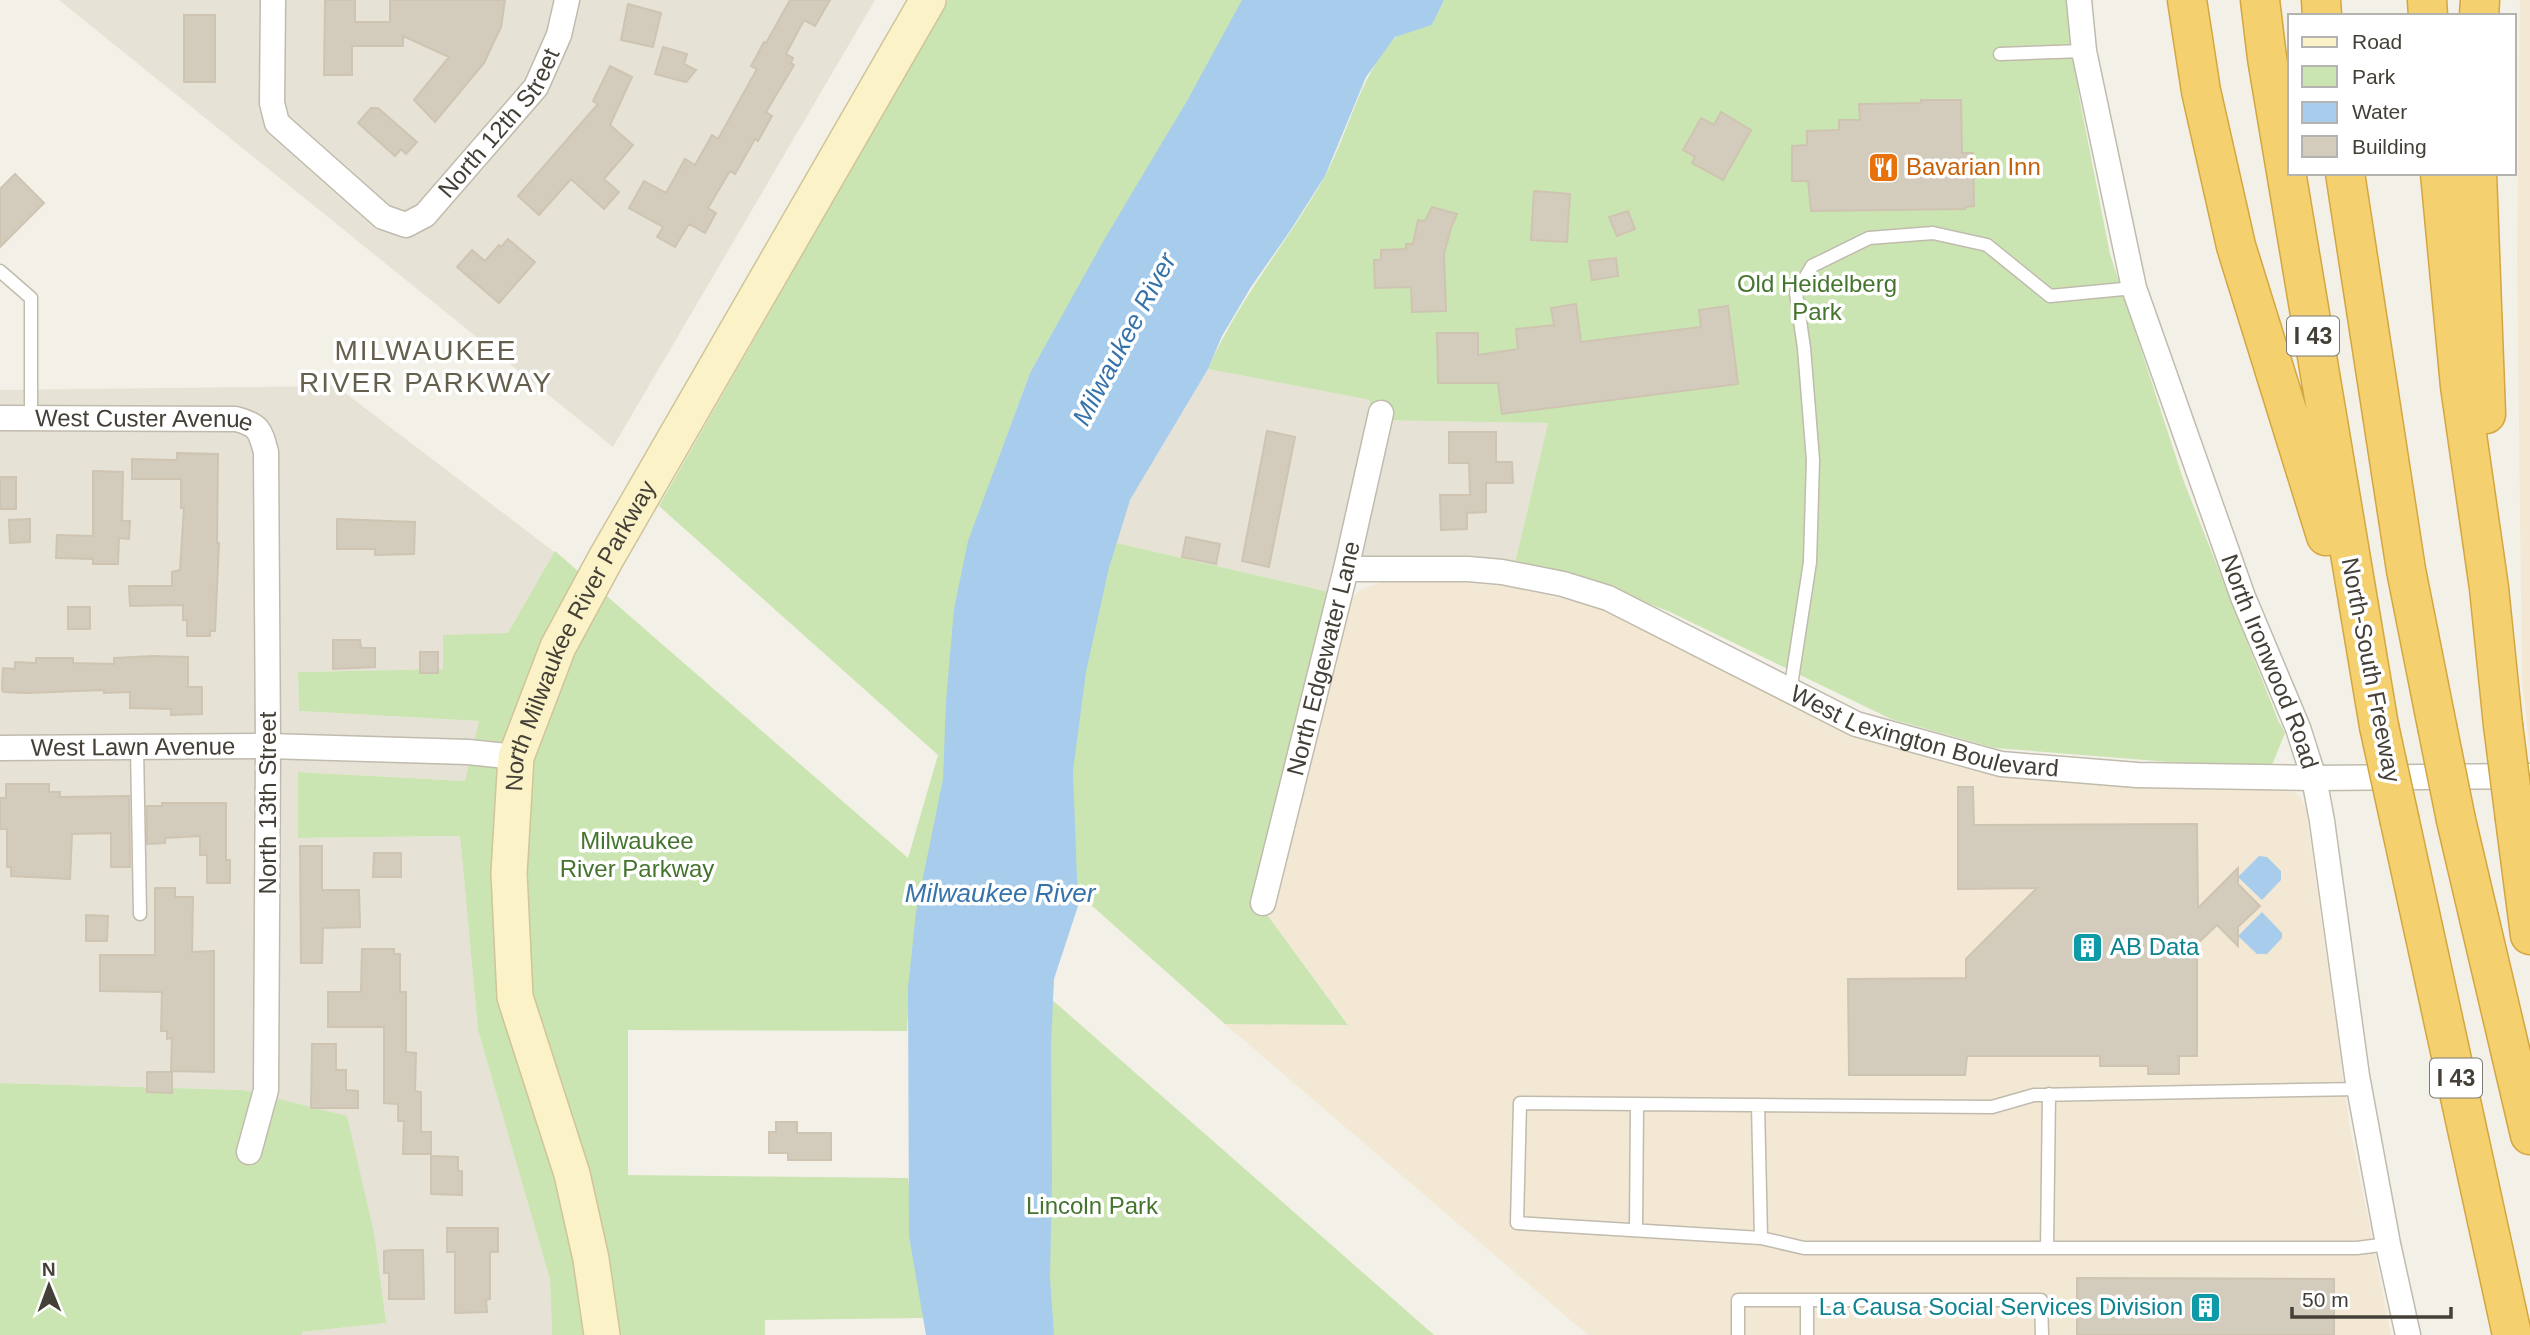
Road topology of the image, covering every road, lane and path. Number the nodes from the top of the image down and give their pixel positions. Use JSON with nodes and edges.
{"nodes":[{"id":1,"x":273,"y":0,"type":"edge"},
{"id":2,"x":567,"y":0,"type":"edge"},
{"id":3,"x":928,"y":0,"type":"edge"},
{"id":4,"x":2079,"y":0,"type":"edge"},
{"id":5,"x":2187,"y":0,"type":"edge"},
{"id":6,"x":2210,"y":0,"type":"edge"},
{"id":7,"x":2260,"y":0,"type":"edge"},
{"id":8,"x":2084,"y":51,"type":"junction"},
{"id":9,"x":2000,"y":54,"type":"dead end"},
{"id":10,"x":2346,"y":175,"type":"edge"},
{"id":11,"x":2440,"y":175,"type":"edge"},
{"id":12,"x":2477,"y":175,"type":"edge"},
{"id":13,"x":2236,"y":246,"type":"junction"},
{"id":14,"x":0,"y":271,"type":"edge"},
{"id":15,"x":2134,"y":288,"type":"junction"},
{"id":16,"x":1381,"y":413,"type":"dead end"},
{"id":17,"x":0,"y":418,"type":"edge"},
{"id":18,"x":31,"y":418,"type":"junction"},
{"id":19,"x":266,"y":452,"type":"joint"},
{"id":20,"x":1346,"y":569,"type":"junction"},
{"id":21,"x":2488,"y":587,"type":"junction"},
{"id":22,"x":2368,"y":672,"type":"junction"},
{"id":23,"x":1790,"y":692,"type":"junction"},
{"id":24,"x":137,"y":746,"type":"junction"},
{"id":25,"x":268,"y":746,"type":"junction"},
{"id":26,"x":0,"y":748,"type":"edge"},
{"id":27,"x":516,"y":757,"type":"junction"},
{"id":28,"x":2530,"y":776,"type":"edge"},
{"id":29,"x":2314,"y":778,"type":"junction"},
{"id":30,"x":1263,"y":903,"type":"dead end"},
{"id":31,"x":140,"y":914,"type":"dead end"},
{"id":32,"x":2530,"y":935,"type":"edge"},
{"id":33,"x":2359,"y":1089,"type":"junction"},
{"id":34,"x":2049,"y":1094,"type":"junction"},
{"id":35,"x":1637,"y":1104,"type":"junction"},
{"id":36,"x":1758,"y":1105,"type":"junction"},
{"id":37,"x":2530,"y":1135,"type":"edge"},
{"id":38,"x":249,"y":1152,"type":"dead end"},
{"id":39,"x":1636,"y":1230,"type":"junction"},
{"id":40,"x":1762,"y":1238,"type":"junction"},
{"id":41,"x":2388,"y":1244,"type":"junction"},
{"id":42,"x":2048,"y":1248,"type":"junction"},
{"id":43,"x":1807,"y":1300,"type":"junction"},
{"id":44,"x":602,"y":1335,"type":"edge"},
{"id":45,"x":1738,"y":1335,"type":"edge"},
{"id":46,"x":1807,"y":1335,"type":"edge"},
{"id":47,"x":2042,"y":1335,"type":"edge"},
{"id":48,"x":2408,"y":1335,"type":"edge"},
{"id":49,"x":2512,"y":1335,"type":"edge"}],
"edges":[{"from":1,"to":2,"type":"street","name":"North 12th Street"},
{"from":3,"to":27,"type":"street","name":"North Milwaukee River Parkway"},
{"from":4,"to":8,"type":"street","name":"North Ironwood Road"},
{"from":5,"to":13,"type":"highway"},
{"from":6,"to":13,"type":"highway"},
{"from":7,"to":22,"type":"highway","name":"North-South Freeway","number":"I 43"},
{"from":8,"to":9,"type":"lane"},
{"from":8,"to":15,"type":"street","name":"North Ironwood Road"},
{"from":10,"to":37,"type":"highway","number":"I 43","bridge":true},
{"from":11,"to":21,"type":"highway"},
{"from":12,"to":21,"type":"highway"},
{"from":13,"to":22,"type":"highway"},
{"from":14,"to":18,"type":"lane"},
{"from":15,"to":23,"type":"lane"},
{"from":15,"to":29,"type":"street","name":"North Ironwood Road"},
{"from":16,"to":20,"type":"street","name":"North Edgewater Lane"},
{"from":17,"to":18,"type":"street","name":"West Custer Avenue"},
{"from":18,"to":19,"type":"street","name":"West Custer Avenue"},
{"from":19,"to":25,"type":"street","name":"North 13th Street"},
{"from":20,"to":23,"type":"street","name":"West Lexington Boulevard"},
{"from":20,"to":30,"type":"street","name":"North Edgewater Lane"},
{"from":21,"to":32,"type":"highway","bridge":true},
{"from":22,"to":49,"type":"highway","name":"North-South Freeway","number":"I 43","bridge":true},
{"from":23,"to":29,"type":"street","name":"West Lexington Boulevard"},
{"from":24,"to":25,"type":"street","name":"West Lawn Avenue"},
{"from":24,"to":26,"type":"street","name":"West Lawn Avenue"},
{"from":24,"to":31,"type":"lane"},
{"from":25,"to":27,"type":"street","name":"West Lawn Avenue"},
{"from":25,"to":38,"type":"street","name":"North 13th Street"},
{"from":27,"to":44,"type":"street","name":"North Milwaukee River Parkway"},
{"from":28,"to":29,"type":"street","name":"West Lexington Boulevard"},
{"from":29,"to":33,"type":"street","name":"North Ironwood Road"},
{"from":33,"to":34,"type":"lane"},
{"from":33,"to":41,"type":"street","name":"North Ironwood Road"},
{"from":34,"to":36,"type":"lane"},
{"from":34,"to":42,"type":"lane"},
{"from":35,"to":36,"type":"lane"},
{"from":35,"to":39,"type":"lane"},
{"from":35,"to":39,"type":"lane"},
{"from":36,"to":40,"type":"lane"},
{"from":39,"to":40,"type":"lane"},
{"from":40,"to":42,"type":"lane"},
{"from":41,"to":42,"type":"lane"},
{"from":41,"to":48,"type":"street","name":"North Ironwood Road"},
{"from":43,"to":45,"type":"lane"},
{"from":43,"to":46,"type":"lane"},
{"from":43,"to":47,"type":"lane"}]}
